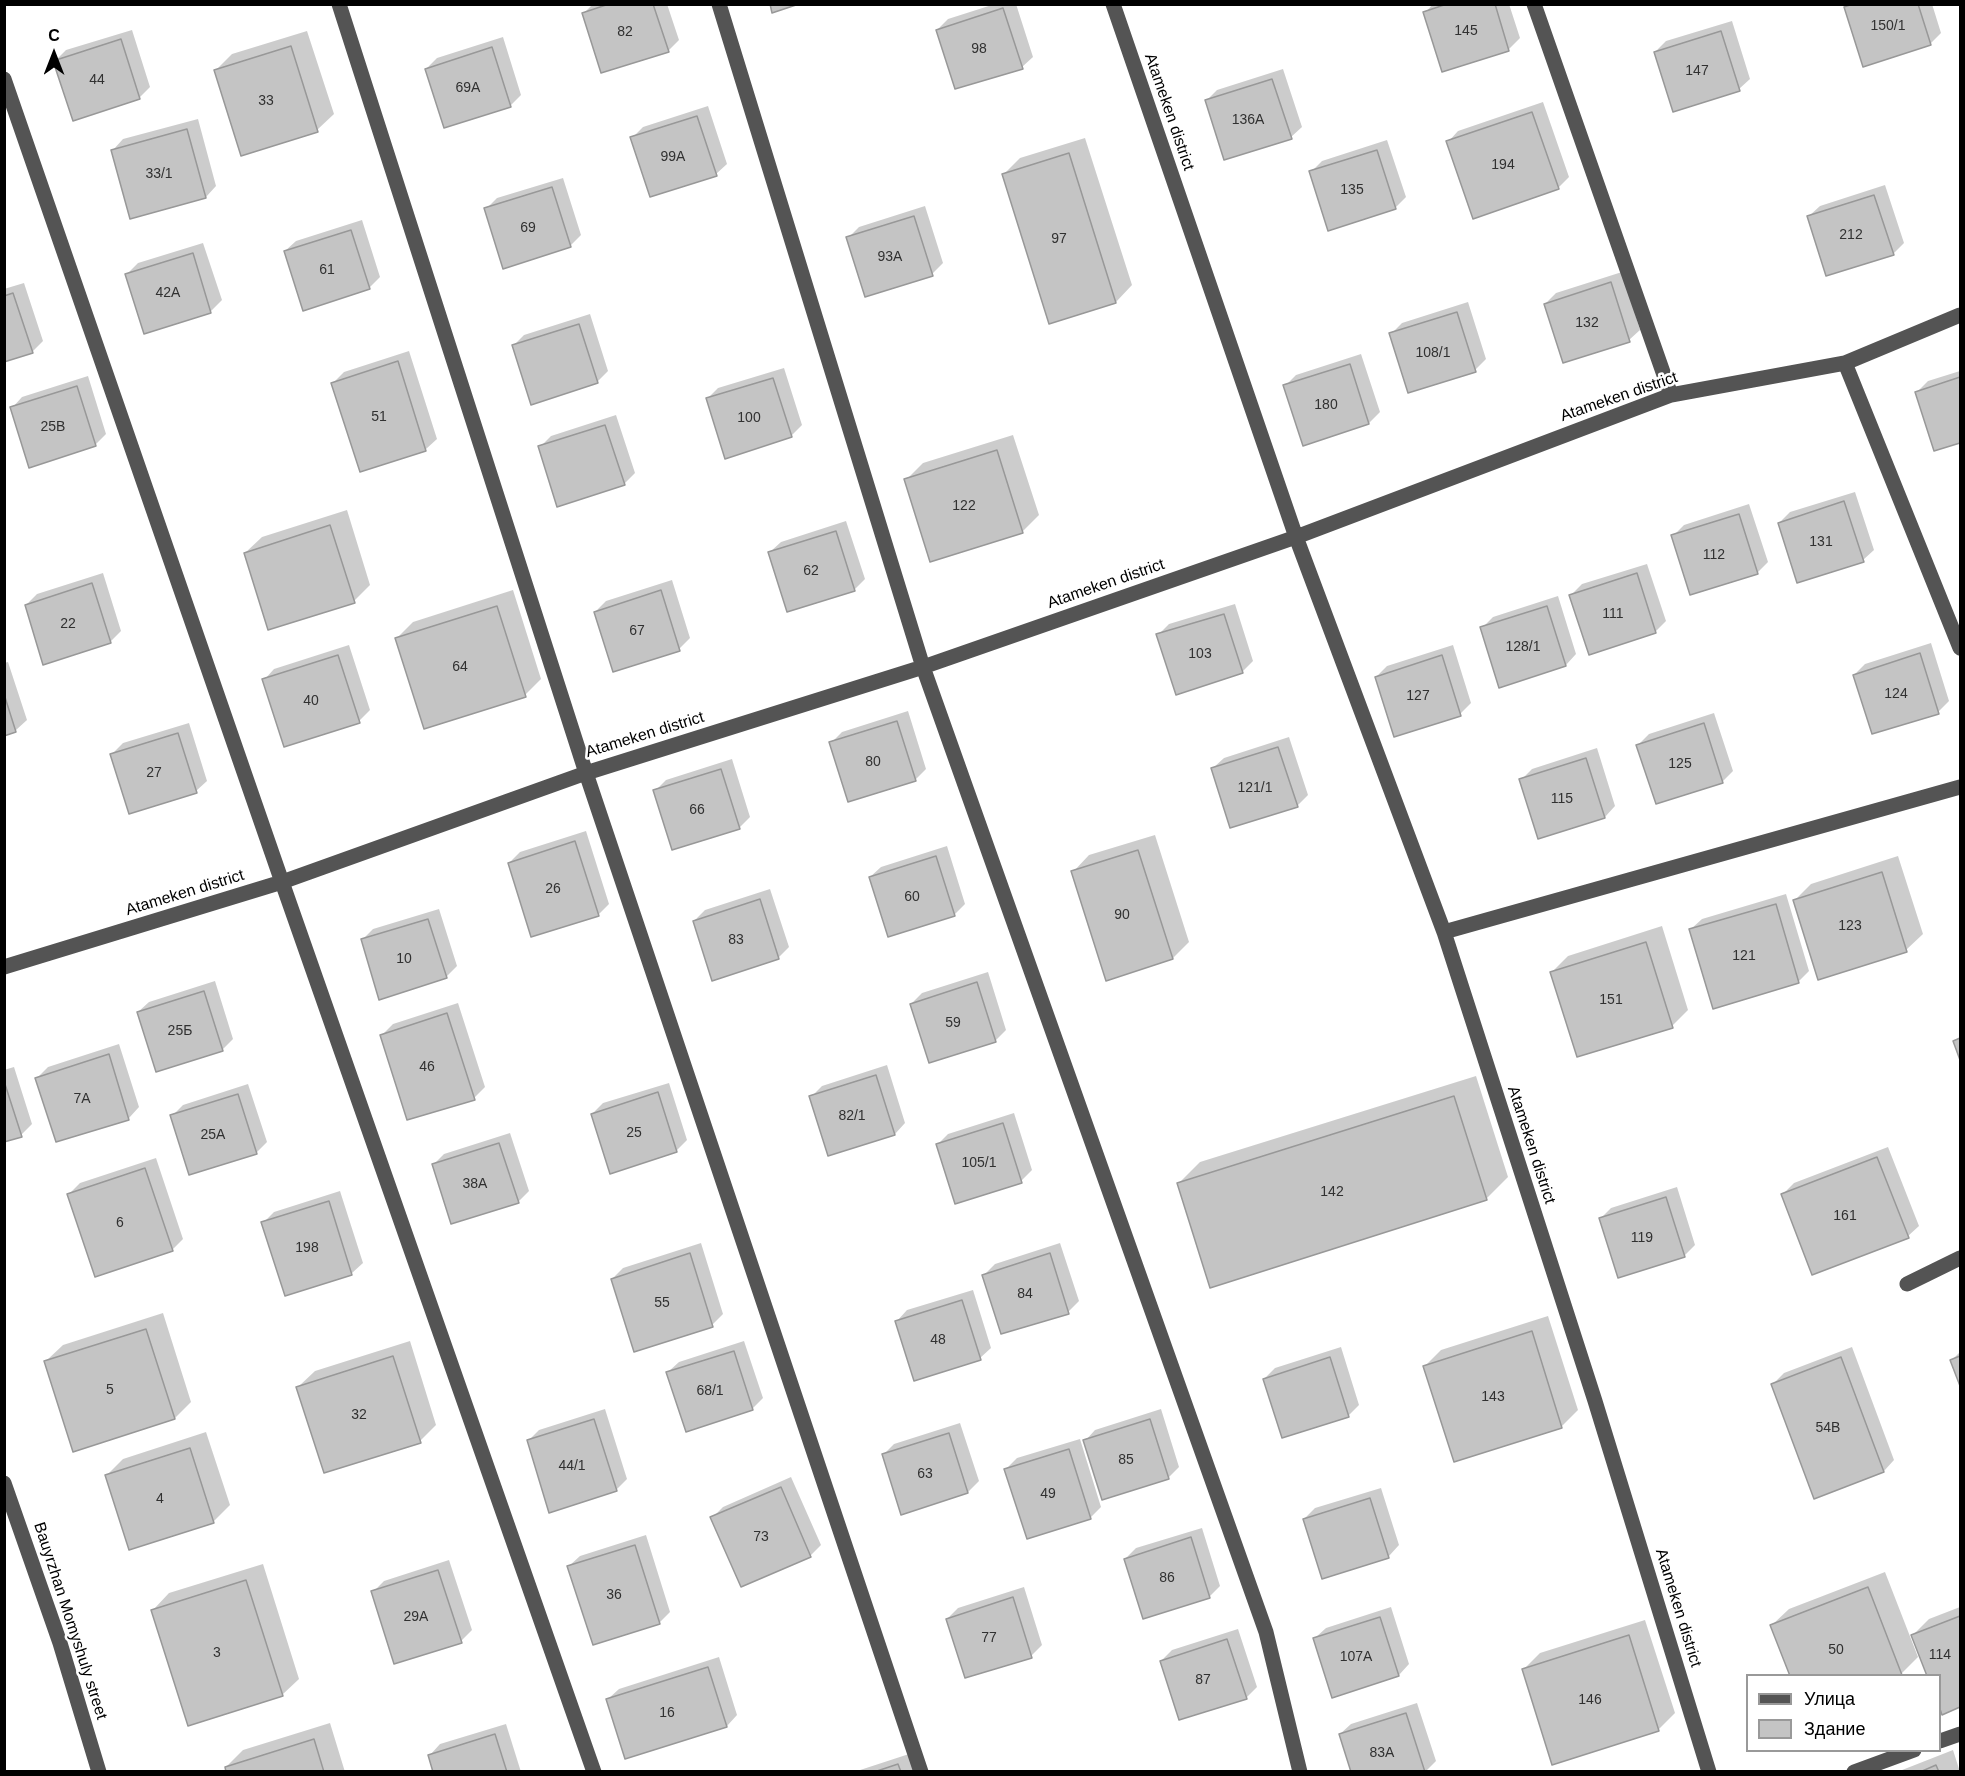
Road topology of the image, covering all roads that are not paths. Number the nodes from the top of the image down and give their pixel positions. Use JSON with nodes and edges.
{"nodes":[{"id":1,"x":339,"y":4,"type":"edge"},
{"id":2,"x":719,"y":4,"type":"edge"},
{"id":3,"x":1113,"y":4,"type":"edge"},
{"id":4,"x":1533,"y":4,"type":"edge"},
{"id":5,"x":4,"y":79,"type":"edge"},
{"id":6,"x":1960,"y":315,"type":"edge"},
{"id":7,"x":1845,"y":363,"type":"junction"},
{"id":8,"x":1671,"y":395,"type":"junction"},
{"id":9,"x":1296,"y":537,"type":"junction"},
{"id":10,"x":1960,"y":648,"type":"edge"},
{"id":11,"x":923,"y":668,"type":"junction"},
{"id":12,"x":586,"y":773,"type":"junction"},
{"id":13,"x":1960,"y":787,"type":"edge"},
{"id":14,"x":282,"y":882,"type":"junction"},
{"id":15,"x":1444,"y":932,"type":"junction"},
{"id":16,"x":4,"y":967,"type":"edge"},
{"id":17,"x":1960,"y":1258,"type":"edge"},
{"id":18,"x":1907,"y":1284,"type":"dead end"},
{"id":19,"x":4,"y":1483,"type":"edge"},
{"id":20,"x":1960,"y":1734,"type":"edge"},
{"id":21,"x":1941,"y":1741,"type":"edge"},
{"id":22,"x":1909,"y":1752,"type":"edge"},
{"id":23,"x":99,"y":1772,"type":"edge"},
{"id":24,"x":594,"y":1772,"type":"edge"},
{"id":25,"x":921,"y":1772,"type":"edge"},
{"id":26,"x":1300,"y":1772,"type":"edge"},
{"id":27,"x":1709,"y":1772,"type":"edge"},
{"id":28,"x":1854,"y":1772,"type":"edge"}],
"edges":[{"from":1,"to":12,"type":"street"},
{"from":2,"to":11,"type":"street"},
{"from":3,"to":9,"type":"street","name":"Atameken district"},
{"from":4,"to":8,"type":"street"},
{"from":5,"to":14,"type":"street"},
{"from":6,"to":7,"type":"street","name":"Atameken district"},
{"from":7,"to":8,"type":"street","name":"Atameken district"},
{"from":7,"to":10,"type":"street"},
{"from":8,"to":9,"type":"street","name":"Atameken district"},
{"from":9,"to":11,"type":"street","name":"Atameken district"},
{"from":9,"to":15,"type":"street","name":"Atameken district"},
{"from":11,"to":12,"type":"street","name":"Atameken district"},
{"from":11,"to":26,"type":"street"},
{"from":12,"to":14,"type":"street","name":"Atameken district"},
{"from":12,"to":25,"type":"street"},
{"from":13,"to":15,"type":"street"},
{"from":14,"to":16,"type":"street","name":"Atameken district"},
{"from":14,"to":24,"type":"street"},
{"from":15,"to":27,"type":"street","name":"Atameken district"},
{"from":17,"to":18,"type":"street"},
{"from":19,"to":23,"type":"street","name":"Bauyrzhan Momyshuly street"},
{"from":20,"to":21,"type":"street"},
{"from":22,"to":28,"type":"street"}]}
